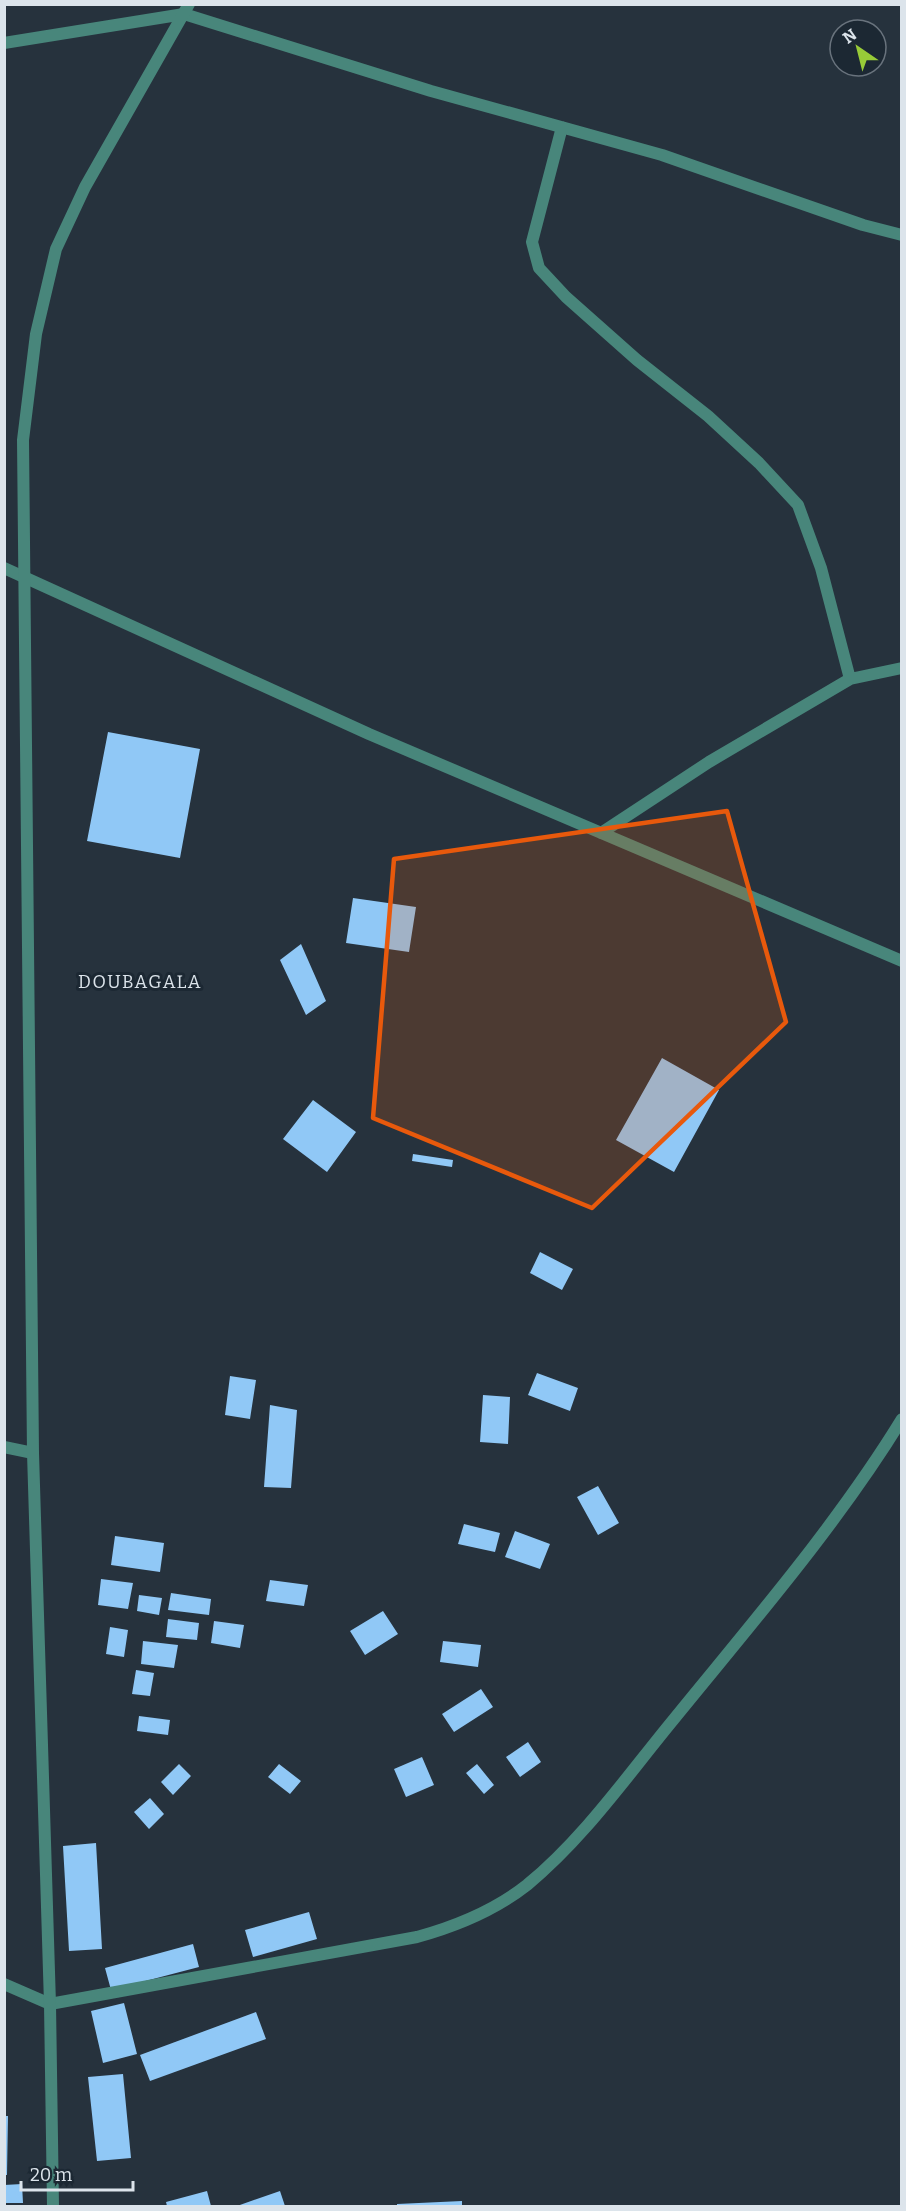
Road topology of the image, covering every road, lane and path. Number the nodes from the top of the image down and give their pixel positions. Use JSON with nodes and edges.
{"nodes":[{"id":1,"x":186,"y":9,"type":"edge"},
{"id":2,"x":4,"y":43,"type":"edge"},
{"id":3,"x":562,"y":127,"type":"junction"},
{"id":4,"x":902,"y":236,"type":"edge"},
{"id":5,"x":4,"y":568,"type":"edge"},
{"id":6,"x":26,"y":577,"type":"junction"},
{"id":7,"x":902,"y":668,"type":"edge"},
{"id":8,"x":850,"y":679,"type":"junction"},
{"id":9,"x":601,"y":833,"type":"junction"},
{"id":10,"x":902,"y":961,"type":"edge"},
{"id":11,"x":902,"y":1419,"type":"edge"},
{"id":12,"x":4,"y":1447,"type":"edge"},
{"id":13,"x":33,"y":1453,"type":"junction"},
{"id":14,"x":4,"y":1984,"type":"edge"},
{"id":15,"x":50,"y":2004,"type":"junction"},
{"id":16,"x":53,"y":2206,"type":"edge"}],
"edges":[{"from":1,"to":2,"type":"street"},
{"from":1,"to":3,"type":"street"},
{"from":1,"to":6,"type":"street"},
{"from":3,"to":4,"type":"street"},
{"from":3,"to":8,"type":"street"},
{"from":5,"to":6,"type":"street"},
{"from":6,"to":9,"type":"street"},
{"from":6,"to":13,"type":"street"},
{"from":7,"to":8,"type":"street"},
{"from":8,"to":9,"type":"street"},
{"from":9,"to":10,"type":"street"},
{"from":11,"to":15,"type":"street"},
{"from":12,"to":13,"type":"street"},
{"from":13,"to":15,"type":"street"},
{"from":14,"to":15,"type":"street"},
{"from":15,"to":16,"type":"street"}]}
